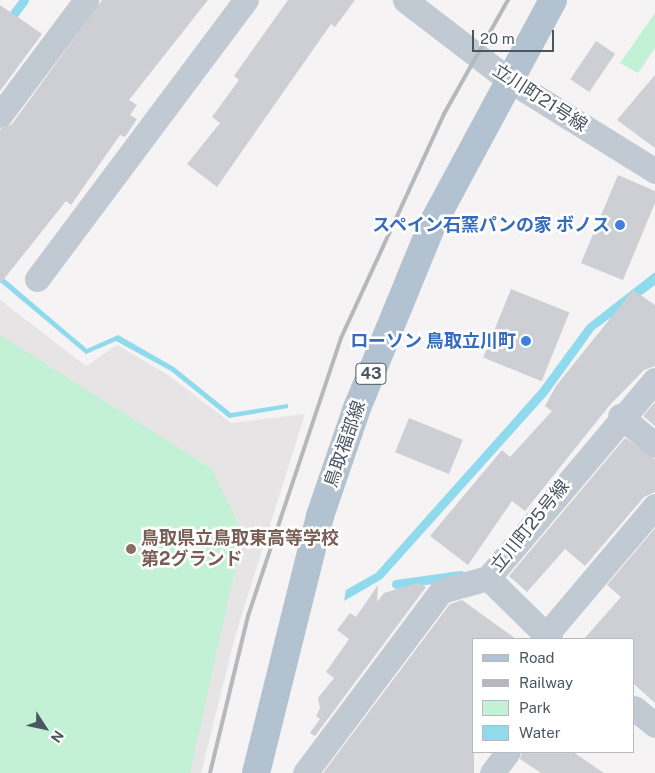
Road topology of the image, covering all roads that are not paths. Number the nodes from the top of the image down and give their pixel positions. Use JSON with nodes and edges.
{"nodes":[{"id":1,"x":86,"y":0,"type":"edge"},
{"id":2,"x":246,"y":0,"type":"edge"},
{"id":3,"x":405,"y":0,"type":"edge"},
{"id":4,"x":553,"y":0,"type":"edge"},
{"id":5,"x":509,"y":80,"type":"junction"},
{"id":6,"x":0,"y":115,"type":"edge"},
{"id":7,"x":655,"y":171,"type":"edge"},
{"id":8,"x":36,"y":279,"type":"dead end"},
{"id":9,"x":655,"y":380,"type":"edge"},
{"id":10,"x":620,"y":416,"type":"junction"},
{"id":11,"x":655,"y":445,"type":"edge"},
{"id":12,"x":655,"y":506,"type":"edge"},
{"id":13,"x":488,"y":578,"type":"junction"},
{"id":14,"x":548,"y":637,"type":"edge"},
{"id":15,"x":635,"y":709,"type":"edge"},
{"id":16,"x":655,"y":725,"type":"edge"},
{"id":17,"x":507,"y":753,"type":"edge"},
{"id":18,"x":256,"y":773,"type":"edge"},
{"id":19,"x":304,"y":773,"type":"edge"},
{"id":20,"x":492,"y":773,"type":"edge"}],
"edges":[{"from":1,"to":6,"type":"street"},
{"from":2,"to":8,"type":"street"},
{"from":3,"to":5,"type":"street","name":"立川町21号線"},
{"from":4,"to":5,"type":"main road","name":"鳥取福部線","number":"43"},
{"from":5,"to":7,"type":"street","name":"立川町21号線"},
{"from":5,"to":18,"type":"main road","name":"鳥取福部線","number":"43"},
{"from":9,"to":10,"type":"street","name":"立川町25号線"},
{"from":10,"to":11,"type":"street"},
{"from":10,"to":13,"type":"street","name":"立川町25号線"},
{"from":12,"to":14,"type":"street"},
{"from":13,"to":14,"type":"street"},
{"from":13,"to":19,"type":"street","name":"立川町25号線"},
{"from":15,"to":16,"type":"street"},
{"from":17,"to":20,"type":"street"}]}
